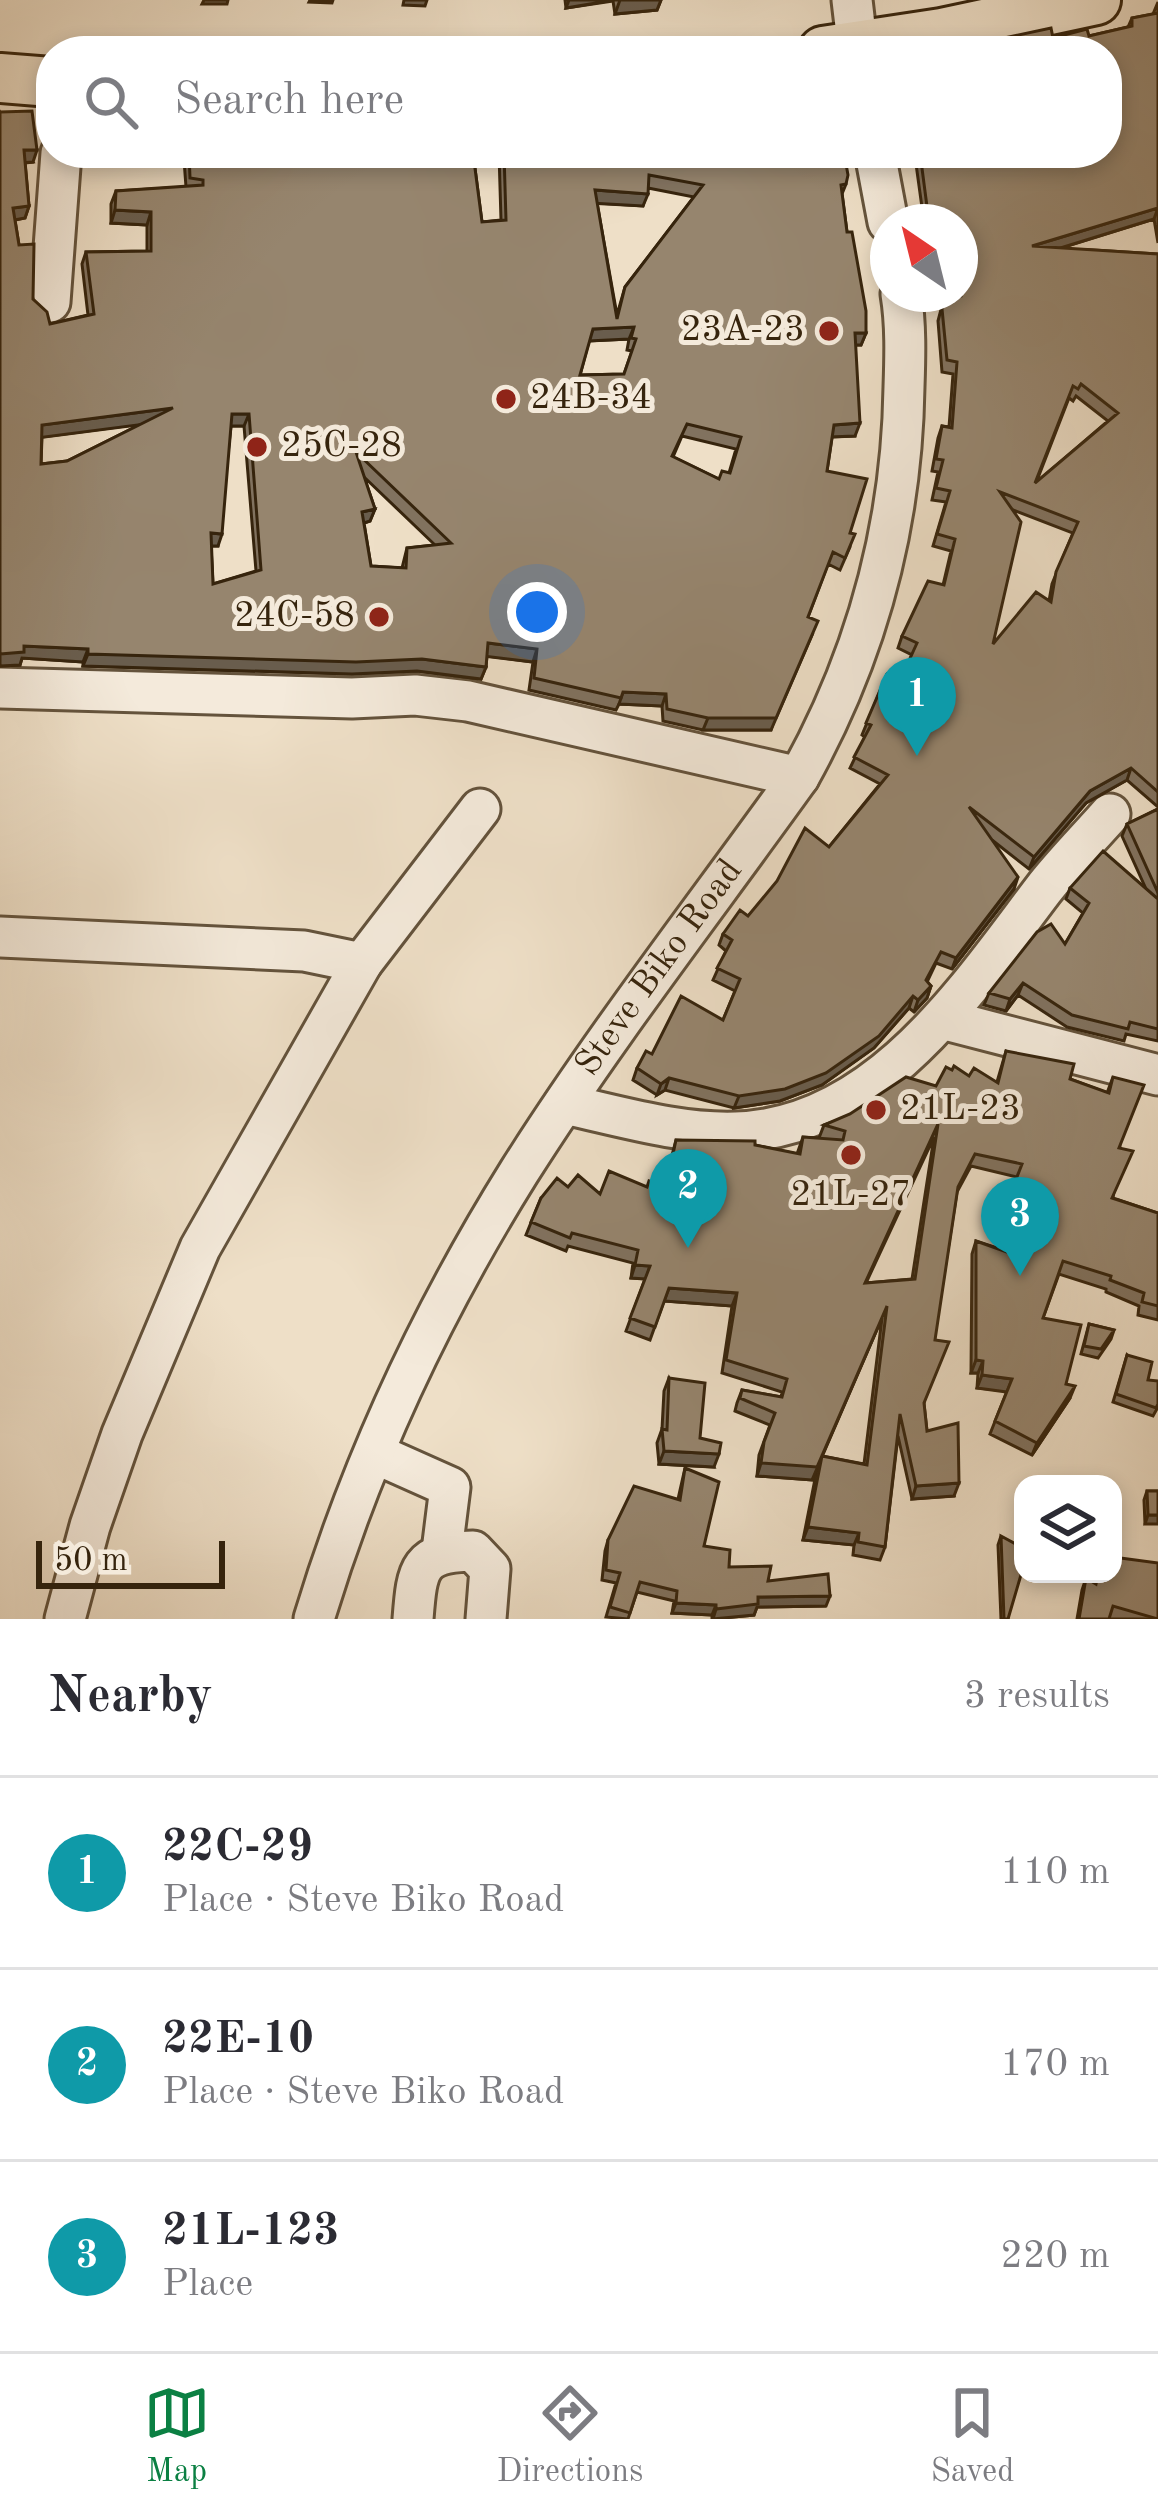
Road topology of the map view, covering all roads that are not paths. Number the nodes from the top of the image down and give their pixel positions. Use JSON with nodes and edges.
{"nodes":[{"id":1,"x":852,"y":0,"type":"edge"},
{"id":2,"x":1096,"y":0,"type":"edge"},
{"id":3,"x":848,"y":36,"type":"edge"},
{"id":4,"x":916,"y":36,"type":"edge"},
{"id":5,"x":0,"y":77,"type":"edge"},
{"id":6,"x":36,"y":81,"type":"edge"},
{"id":7,"x":60,"y":168,"type":"edge"},
{"id":8,"x":878,"y":168,"type":"edge"},
{"id":9,"x":885,"y":204,"type":"edge"},
{"id":10,"x":50,"y":302,"type":"dead end"},
{"id":11,"x":901,"y":312,"type":"edge"},
{"id":12,"x":0,"y":688,"type":"edge"},
{"id":13,"x":800,"y":777,"type":"junction"},
{"id":14,"x":480,"y":809,"type":"dead end"},
{"id":15,"x":1110,"y":814,"type":"dead end"},
{"id":16,"x":1,"y":944,"type":"edge"},
{"id":17,"x":362,"y":963,"type":"junction"},
{"id":18,"x":942,"y":1019,"type":"junction"},
{"id":19,"x":1158,"y":1075,"type":"edge"},
{"id":20,"x":564,"y":1104,"type":"junction"},
{"id":21,"x":376,"y":1454,"type":"junction"},
{"id":22,"x":442,"y":1552,"type":"junction"},
{"id":23,"x":65,"y":1619,"type":"edge"},
{"id":24,"x":314,"y":1619,"type":"edge"},
{"id":25,"x":413,"y":1619,"type":"edge"},
{"id":26,"x":486,"y":1619,"type":"edge"}],
"edges":[{"from":1,"to":3,"type":"street"},
{"from":2,"to":4,"type":"main road"},
{"from":5,"to":6,"type":"main road"},
{"from":7,"to":10,"type":"street"},
{"from":8,"to":9,"type":"street"},
{"from":11,"to":13,"type":"street","name":"Steve Biko Road"},
{"from":12,"to":13,"type":"street"},
{"from":13,"to":20,"type":"street","name":"Steve Biko Road"},
{"from":14,"to":17,"type":"street"},
{"from":15,"to":18,"type":"street"},
{"from":16,"to":17,"type":"street"},
{"from":17,"to":23,"type":"street"},
{"from":18,"to":19,"type":"street"},
{"from":18,"to":20,"type":"street"},
{"from":20,"to":21,"type":"street","name":"Steve Biko Road"},
{"from":21,"to":22,"type":"street"},
{"from":21,"to":24,"type":"street","name":"Steve Biko Road"},
{"from":22,"to":25,"type":"street"},
{"from":22,"to":26,"type":"street"}]}
